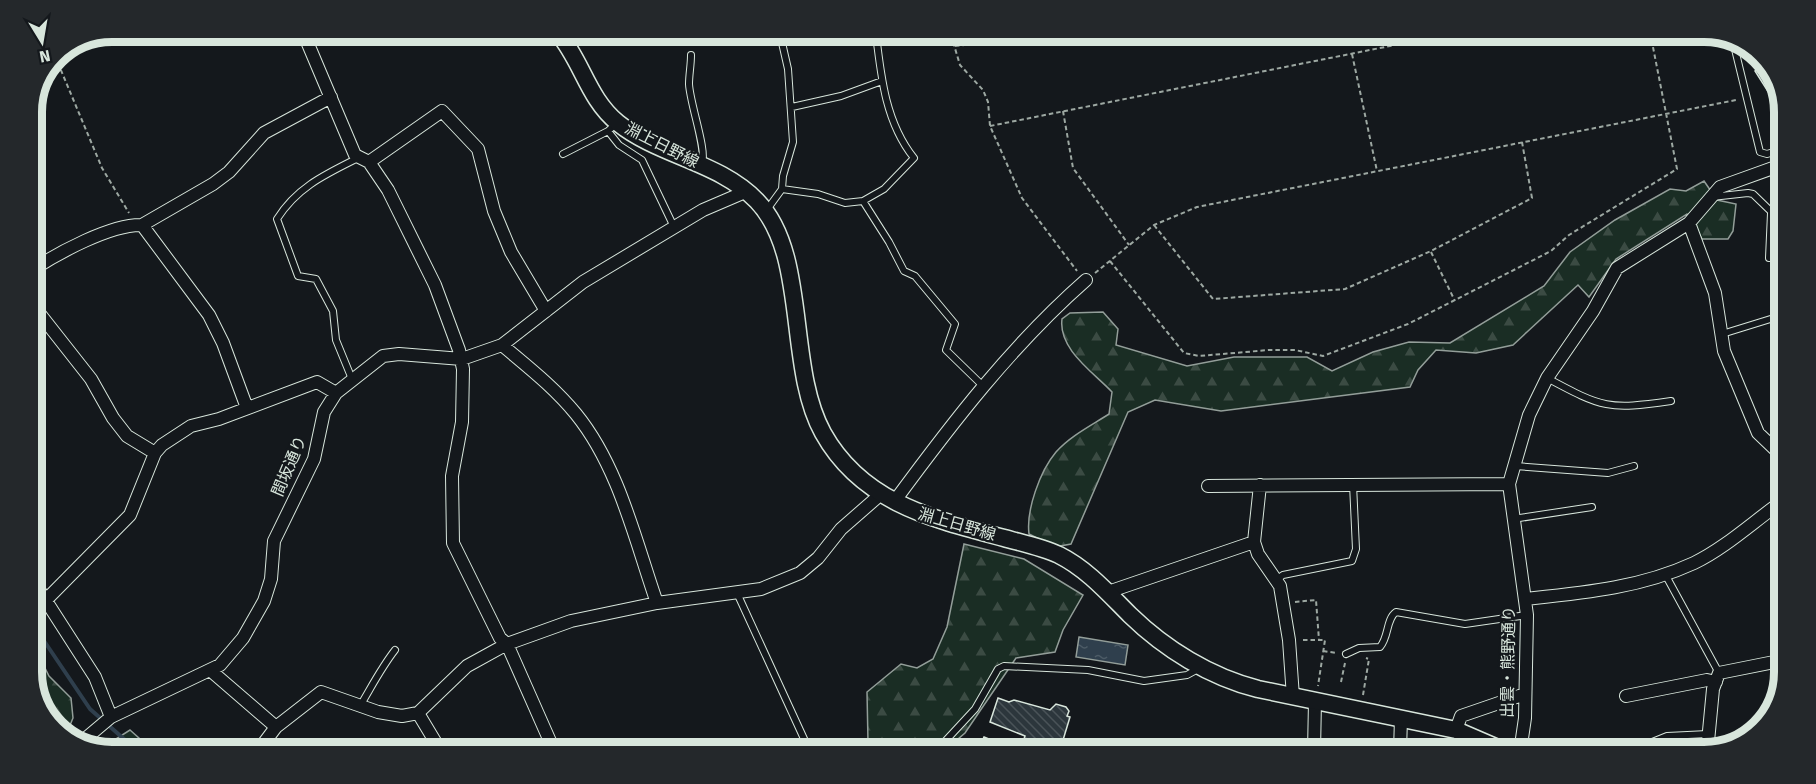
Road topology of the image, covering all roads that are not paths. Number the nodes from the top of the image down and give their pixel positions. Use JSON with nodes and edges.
{"nodes":[{"id":1,"x":307,"y":42,"type":"edge"},
{"id":2,"x":565,"y":42,"type":"edge"},
{"id":3,"x":781,"y":42,"type":"edge"},
{"id":4,"x":877,"y":42,"type":"edge"},
{"id":5,"x":1734,"y":49,"type":"edge"},
{"id":6,"x":691,"y":56,"type":"dead end"},
{"id":7,"x":882,"y":81,"type":"junction"},
{"id":8,"x":331,"y":96,"type":"junction"},
{"id":9,"x":792,"y":107,"type":"junction"},
{"id":10,"x":613,"y":127,"type":"junction"},
{"id":11,"x":1774,"y":152,"type":"edge"},
{"id":12,"x":563,"y":154,"type":"dead end"},
{"id":13,"x":364,"y":160,"type":"junction"},
{"id":14,"x":701,"y":166,"type":"junction"},
{"id":15,"x":1774,"y":168,"type":"edge"},
{"id":16,"x":782,"y":189,"type":"junction"},
{"id":17,"x":745,"y":192,"type":"junction"},
{"id":18,"x":1708,"y":198,"type":"junction"},
{"id":19,"x":863,"y":201,"type":"junction"},
{"id":20,"x":765,"y":212,"type":"junction"},
{"id":21,"x":1771,"y":213,"type":"junction"},
{"id":22,"x":1774,"y":216,"type":"edge"},
{"id":23,"x":1689,"y":223,"type":"junction"},
{"id":24,"x":142,"y":225,"type":"junction"},
{"id":25,"x":674,"y":227,"type":"junction"},
{"id":26,"x":1769,"y":258,"type":"dead end"},
{"id":27,"x":42,"y":264,"type":"edge"},
{"id":28,"x":1086,"y":280,"type":"road end"},
{"id":29,"x":546,"y":311,"type":"junction"},
{"id":30,"x":42,"y":317,"type":"edge"},
{"id":31,"x":1774,"y":318,"type":"edge"},
{"id":32,"x":1721,"y":334,"type":"junction"},
{"id":33,"x":502,"y":345,"type":"junction"},
{"id":34,"x":462,"y":359,"type":"junction"},
{"id":35,"x":1547,"y":378,"type":"junction"},
{"id":36,"x":352,"y":379,"type":"junction"},
{"id":37,"x":983,"y":386,"type":"junction"},
{"id":38,"x":336,"y":393,"type":"junction"},
{"id":39,"x":1671,"y":401,"type":"dead end"},
{"id":40,"x":247,"y":408,"type":"junction"},
{"id":41,"x":1774,"y":448,"type":"edge"},
{"id":42,"x":155,"y":453,"type":"junction"},
{"id":43,"x":1515,"y":466,"type":"junction"},
{"id":44,"x":1634,"y":466,"type":"dead end"},
{"id":45,"x":1353,"y":484,"type":"junction"},
{"id":46,"x":1509,"y":484,"type":"junction"},
{"id":47,"x":1260,"y":485,"type":"junction"},
{"id":48,"x":1208,"y":486,"type":"dead end"},
{"id":49,"x":887,"y":498,"type":"junction"},
{"id":50,"x":1592,"y":507,"type":"dead end"},
{"id":51,"x":1774,"y":507,"type":"edge"},
{"id":52,"x":1513,"y":519,"type":"junction"},
{"id":53,"x":1254,"y":542,"type":"junction"},
{"id":54,"x":1665,"y":574,"type":"junction"},
{"id":55,"x":1275,"y":580,"type":"junction"},
{"id":56,"x":1108,"y":592,"type":"junction"},
{"id":57,"x":737,"y":593,"type":"junction"},
{"id":58,"x":42,"y":595,"type":"edge"},
{"id":59,"x":1525,"y":599,"type":"junction"},
{"id":60,"x":45,"y":600,"type":"junction"},
{"id":61,"x":657,"y":603,"type":"junction"},
{"id":62,"x":1527,"y":615,"type":"junction"},
{"id":63,"x":507,"y":644,"type":"junction"},
{"id":64,"x":395,"y":650,"type":"dead end"},
{"id":65,"x":1346,"y":654,"type":"road end"},
{"id":66,"x":1774,"y":662,"type":"edge"},
{"id":67,"x":1201,"y":667,"type":"junction"},
{"id":68,"x":210,"y":670,"type":"junction"},
{"id":69,"x":1717,"y":677,"type":"junction"},
{"id":70,"x":1317,"y":694,"type":"junction"},
{"id":71,"x":1525,"y":694,"type":"junction"},
{"id":72,"x":1626,"y":696,"type":"dead end"},
{"id":73,"x":1293,"y":697,"type":"junction"},
{"id":74,"x":360,"y":706,"type":"junction"},
{"id":75,"x":418,"y":713,"type":"junction"},
{"id":76,"x":111,"y":717,"type":"junction"},
{"id":77,"x":1401,"y":718,"type":"junction"},
{"id":78,"x":276,"y":727,"type":"junction"},
{"id":79,"x":1456,"y":730,"type":"junction"},
{"id":80,"x":1708,"y":734,"type":"junction"},
{"id":81,"x":87,"y":738,"type":"edge"},
{"id":82,"x":805,"y":741,"type":"dead end"},
{"id":83,"x":265,"y":742,"type":"edge"},
{"id":84,"x":435,"y":742,"type":"edge"},
{"id":85,"x":550,"y":742,"type":"edge"},
{"id":86,"x":945,"y":742,"type":"edge"},
{"id":87,"x":1314,"y":742,"type":"edge"},
{"id":88,"x":1401,"y":742,"type":"edge"},
{"id":89,"x":1484,"y":742,"type":"edge"},
{"id":90,"x":1521,"y":742,"type":"edge"},
{"id":91,"x":1651,"y":742,"type":"edge"},
{"id":92,"x":1708,"y":742,"type":"edge"}],
"edges":[{"from":1,"to":8,"type":"street"},
{"from":2,"to":10,"type":"main road","name":"淵上日野線"},
{"from":3,"to":9,"type":"lane"},
{"from":4,"to":7,"type":"lane"},
{"from":5,"to":11,"type":"lane"},
{"from":6,"to":14,"type":"lane"},
{"from":7,"to":9,"type":"lane"},
{"from":7,"to":19,"type":"lane"},
{"from":8,"to":13,"type":"street"},
{"from":8,"to":24,"type":"street"},
{"from":9,"to":16,"type":"lane"},
{"from":10,"to":12,"type":"lane"},
{"from":10,"to":14,"type":"main road","name":"淵上日野線"},
{"from":10,"to":25,"type":"lane"},
{"from":13,"to":29,"type":"street"},
{"from":13,"to":34,"type":"street"},
{"from":13,"to":36,"type":"lane"},
{"from":14,"to":17,"type":"main road","name":"淵上日野線"},
{"from":15,"to":18,"type":"street"},
{"from":16,"to":19,"type":"lane"},
{"from":16,"to":20,"type":"lane"},
{"from":17,"to":20,"type":"main road","name":"淵上日野線"},
{"from":17,"to":25,"type":"street","name":"間坂通り"},
{"from":18,"to":21,"type":"lane"},
{"from":18,"to":23,"type":"street"},
{"from":19,"to":37,"type":"lane"},
{"from":20,"to":49,"type":"main road","name":"淵上日野線"},
{"from":21,"to":22,"type":"lane"},
{"from":21,"to":26,"type":"lane"},
{"from":23,"to":32,"type":"street"},
{"from":23,"to":35,"type":"street"},
{"from":24,"to":27,"type":"street"},
{"from":24,"to":40,"type":"street"},
{"from":25,"to":29,"type":"street","name":"間坂通り"},
{"from":28,"to":37,"type":"street"},
{"from":29,"to":33,"type":"street","name":"間坂通り"},
{"from":30,"to":42,"type":"street"},
{"from":31,"to":32,"type":"lane"},
{"from":32,"to":41,"type":"street"},
{"from":33,"to":34,"type":"street","name":"間坂通り"},
{"from":33,"to":61,"type":"street"},
{"from":34,"to":36,"type":"street","name":"間坂通り"},
{"from":34,"to":63,"type":"street"},
{"from":35,"to":39,"type":"lane"},
{"from":35,"to":43,"type":"street"},
{"from":36,"to":38,"type":"street","name":"間坂通り"},
{"from":37,"to":49,"type":"street"},
{"from":38,"to":40,"type":"street"},
{"from":38,"to":68,"type":"street","name":"間坂通り"},
{"from":40,"to":42,"type":"street"},
{"from":42,"to":60,"type":"street"},
{"from":43,"to":44,"type":"lane"},
{"from":43,"to":46,"type":"street"},
{"from":45,"to":46,"type":"street"},
{"from":45,"to":47,"type":"street"},
{"from":45,"to":55,"type":"lane"},
{"from":46,"to":52,"type":"street"},
{"from":47,"to":48,"type":"street"},
{"from":47,"to":53,"type":"street"},
{"from":49,"to":56,"type":"main road","name":"淵上日野線"},
{"from":49,"to":57,"type":"street"},
{"from":50,"to":52,"type":"lane"},
{"from":51,"to":54,"type":"street","name":"出雲・熊野通り"},
{"from":52,"to":59,"type":"street"},
{"from":53,"to":55,"type":"street"},
{"from":53,"to":56,"type":"street"},
{"from":54,"to":59,"type":"street","name":"出雲・熊野通り"},
{"from":54,"to":69,"type":"lane"},
{"from":55,"to":73,"type":"street"},
{"from":56,"to":67,"type":"main road","name":"淵上日野線"},
{"from":57,"to":61,"type":"street"},
{"from":57,"to":82,"type":"lane"},
{"from":58,"to":60,"type":"street"},
{"from":59,"to":62,"type":"street","name":"出雲・熊野通り"},
{"from":60,"to":76,"type":"street"},
{"from":61,"to":63,"type":"street"},
{"from":62,"to":65,"type":"lane"},
{"from":62,"to":71,"type":"street","name":"出雲・熊野通り"},
{"from":63,"to":75,"type":"street"},
{"from":63,"to":85,"type":"street"},
{"from":64,"to":74,"type":"lane"},
{"from":66,"to":69,"type":"street"},
{"from":67,"to":73,"type":"main road","name":"淵上日野線"},
{"from":67,"to":86,"type":"lane"},
{"from":68,"to":76,"type":"street","name":"間坂通り"},
{"from":68,"to":78,"type":"street"},
{"from":69,"to":72,"type":"street"},
{"from":69,"to":80,"type":"street"},
{"from":70,"to":73,"type":"main road","name":"淵上日野線"},
{"from":70,"to":77,"type":"main road","name":"淵上日野線"},
{"from":70,"to":87,"type":"street"},
{"from":71,"to":79,"type":"street"},
{"from":71,"to":90,"type":"street","name":"出雲・熊野通り"},
{"from":74,"to":75,"type":"street"},
{"from":74,"to":78,"type":"street"},
{"from":75,"to":84,"type":"street"},
{"from":76,"to":81,"type":"street","name":"間坂通り"},
{"from":77,"to":79,"type":"main road","name":"淵上日野線"},
{"from":77,"to":88,"type":"street"},
{"from":78,"to":83,"type":"street"},
{"from":79,"to":89,"type":"main road","name":"淵上日野線"},
{"from":80,"to":91,"type":"lane"},
{"from":80,"to":92,"type":"street"}]}
